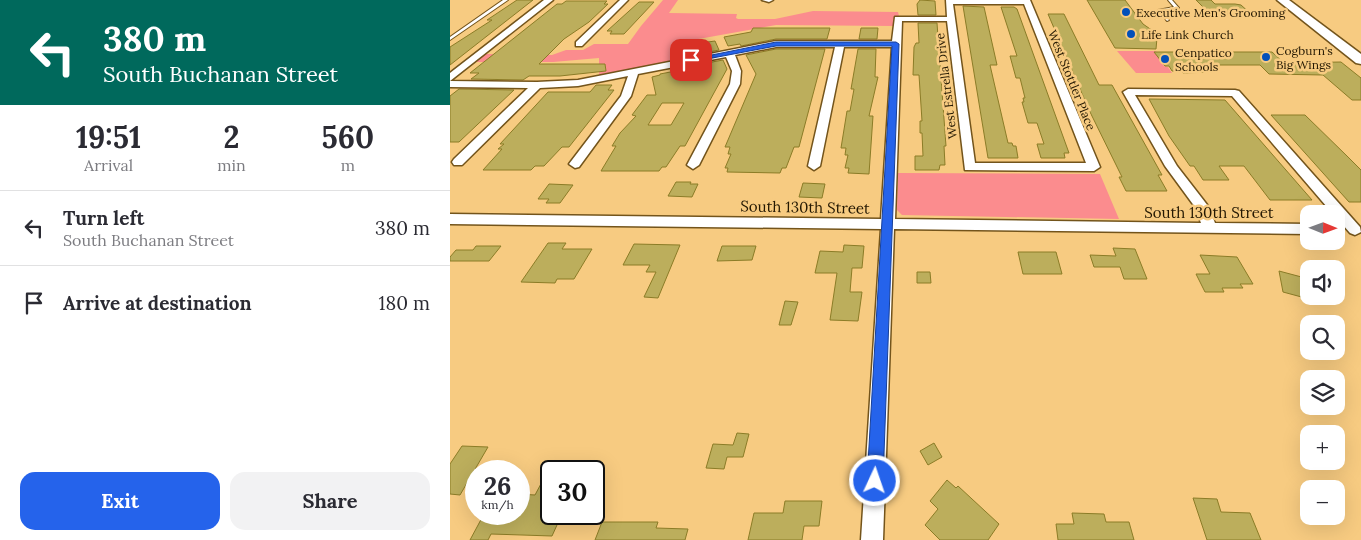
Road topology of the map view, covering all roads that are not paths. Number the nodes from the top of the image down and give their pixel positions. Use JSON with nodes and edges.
{"nodes":[{"id":1,"x":506,"y":0,"type":"edge"},
{"id":2,"x":549,"y":0,"type":"edge"},
{"id":3,"x":624,"y":0,"type":"edge"},
{"id":4,"x":1170,"y":0,"type":"edge"},
{"id":5,"x":1282,"y":0,"type":"edge"},
{"id":6,"x":1299,"y":0,"type":"edge"},
{"id":7,"x":988,"y":1,"type":"edge"},
{"id":8,"x":951,"y":19,"type":"junction"},
{"id":9,"x":1167,"y":20,"type":"dead end"},
{"id":10,"x":450,"y":39,"type":"edge"},
{"id":11,"x":579,"y":44,"type":"dead end"},
{"id":12,"x":840,"y":44,"type":"junction"},
{"id":13,"x":896,"y":44,"type":"junction"},
{"id":14,"x":1361,"y":46,"type":"edge"},
{"id":15,"x":729,"y":53,"type":"junction"},
{"id":16,"x":1361,"y":60,"type":"edge"},
{"id":17,"x":634,"y":72,"type":"junction"},
{"id":18,"x":450,"y":78,"type":"edge"},
{"id":19,"x":450,"y":84,"type":"edge"},
{"id":20,"x":536,"y":85,"type":"junction"},
{"id":21,"x":458,"y":162,"type":"dead end"},
{"id":22,"x":575,"y":164,"type":"dead end"},
{"id":23,"x":693,"y":165,"type":"dead end"},
{"id":24,"x":814,"y":166,"type":"dead end"},
{"id":25,"x":968,"y":167,"type":"joint"},
{"id":26,"x":450,"y":219,"type":"edge"},
{"id":27,"x":886,"y":225,"type":"junction"},
{"id":28,"x":1209,"y":229,"type":"junction"},
{"id":29,"x":1300,"y":230,"type":"edge"},
{"id":30,"x":1345,"y":230,"type":"edge"},
{"id":31,"x":1358,"y":230,"type":"edge"},
{"id":32,"x":872,"y":540,"type":"edge"}],
"edges":[{"from":1,"to":10,"type":"lane"},
{"from":2,"to":18,"type":"street"},
{"from":3,"to":11,"type":"street"},
{"from":4,"to":9,"type":"lane"},
{"from":5,"to":16,"type":"main road"},
{"from":6,"to":14,"type":"main road"},
{"from":7,"to":8,"type":"street","name":"West Estrella Drive"},
{"from":7,"to":25,"type":"street","name":"West Stottler Place"},
{"from":8,"to":13,"type":"street"},
{"from":8,"to":25,"type":"street","name":"West Estrella Drive"},
{"from":12,"to":13,"type":"street"},
{"from":12,"to":15,"type":"street"},
{"from":12,"to":24,"type":"street"},
{"from":13,"to":27,"type":"street"},
{"from":15,"to":17,"type":"street"},
{"from":15,"to":23,"type":"street"},
{"from":17,"to":20,"type":"street"},
{"from":17,"to":22,"type":"street"},
{"from":19,"to":20,"type":"street"},
{"from":20,"to":21,"type":"street"},
{"from":26,"to":27,"type":"street","name":"South 130th Street"},
{"from":27,"to":28,"type":"street","name":"South 130th Street"},
{"from":27,"to":32,"type":"street"},
{"from":28,"to":29,"type":"street","name":"South 130th Street"},
{"from":28,"to":31,"type":"street"},
{"from":30,"to":31,"type":"street"}]}
